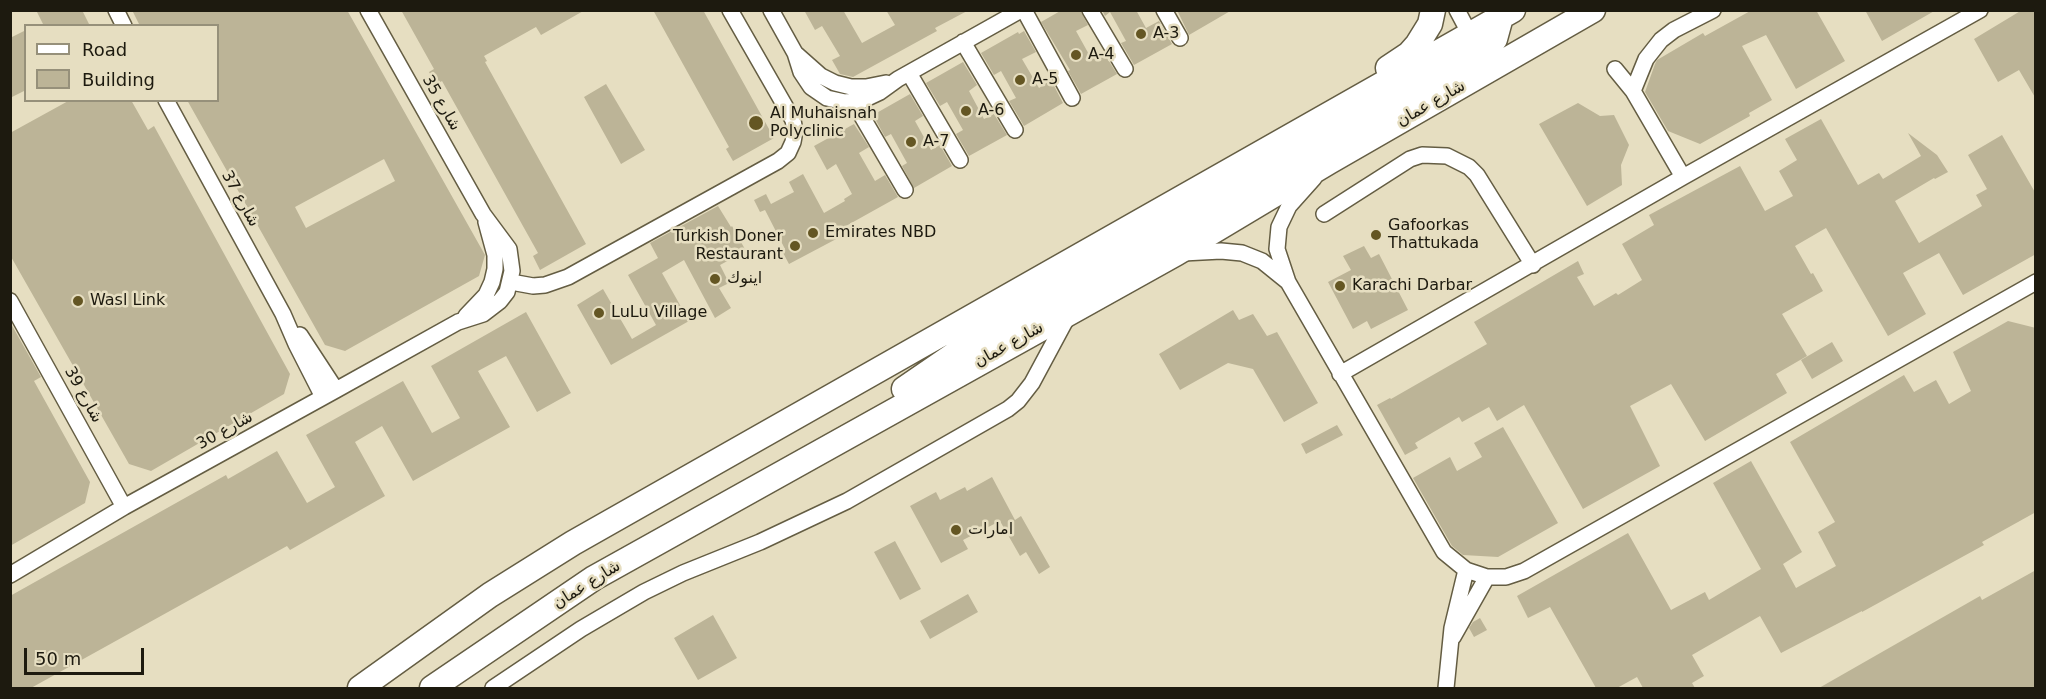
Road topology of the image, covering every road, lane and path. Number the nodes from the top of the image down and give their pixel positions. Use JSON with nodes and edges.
{"nodes":[{"id":1,"x":116,"y":10,"type":"edge"},
{"id":2,"x":368,"y":10,"type":"edge"},
{"id":3,"x":730,"y":10,"type":"edge"},
{"id":4,"x":771,"y":10,"type":"edge"},
{"id":5,"x":1022,"y":10,"type":"edge"},
{"id":6,"x":1090,"y":10,"type":"edge"},
{"id":7,"x":1164,"y":10,"type":"edge"},
{"id":8,"x":1433,"y":10,"type":"edge"},
{"id":9,"x":1457,"y":10,"type":"edge"},
{"id":10,"x":1593,"y":10,"type":"edge"},
{"id":11,"x":1713,"y":10,"type":"edge"},
{"id":12,"x":1980,"y":10,"type":"edge"},
{"id":13,"x":1504,"y":13,"type":"edge"},
{"id":14,"x":123,"y":24,"type":"edge"},
{"id":15,"x":1180,"y":38,"type":"dead end"},
{"id":16,"x":963,"y":42,"type":"junction"},
{"id":17,"x":795,"y":53,"type":"junction"},
{"id":18,"x":1480,"y":53,"type":"junction"},
{"id":19,"x":1125,"y":69,"type":"dead end"},
{"id":20,"x":1614,"y":69,"type":"dead end"},
{"id":21,"x":903,"y":76,"type":"junction"},
{"id":22,"x":1633,"y":91,"type":"junction"},
{"id":23,"x":1072,"y":98,"type":"dead end"},
{"id":24,"x":853,"y":101,"type":"junction"},
{"id":25,"x":167,"y":102,"type":"edge"},
{"id":26,"x":1312,"y":126,"type":"junction"},
{"id":27,"x":1015,"y":129,"type":"dead end"},
{"id":28,"x":960,"y":160,"type":"dead end"},
{"id":29,"x":1329,"y":162,"type":"junction"},
{"id":30,"x":1683,"y":177,"type":"junction"},
{"id":31,"x":905,"y":190,"type":"dead end"},
{"id":32,"x":483,"y":214,"type":"junction"},
{"id":33,"x":1324,"y":214,"type":"dead end"},
{"id":34,"x":1177,"y":253,"type":"junction"},
{"id":35,"x":1533,"y":265,"type":"junction"},
{"id":36,"x":511,"y":282,"type":"junction"},
{"id":37,"x":1288,"y":282,"type":"junction"},
{"id":38,"x":2036,"y":282,"type":"edge"},
{"id":39,"x":10,"y":301,"type":"edge"},
{"id":40,"x":1071,"y":311,"type":"junction"},
{"id":41,"x":459,"y":322,"type":"junction"},
{"id":42,"x":1341,"y":374,"type":"junction"},
{"id":43,"x":330,"y":394,"type":"junction"},
{"id":44,"x":842,"y":439,"type":"junction"},
{"id":45,"x":124,"y":507,"type":"junction"},
{"id":46,"x":1466,"y":570,"type":"junction"},
{"id":47,"x":10,"y":575,"type":"edge"},
{"id":48,"x":1487,"y":577,"type":"junction"},
{"id":49,"x":1450,"y":642,"type":"junction"},
{"id":50,"x":522,"y":668,"type":"junction"},
{"id":51,"x":360,"y":688,"type":"edge"},
{"id":52,"x":432,"y":688,"type":"edge"},
{"id":53,"x":493,"y":688,"type":"edge"},
{"id":54,"x":516,"y":688,"type":"edge"},
{"id":55,"x":1446,"y":688,"type":"edge"}],
"edges":[{"from":1,"to":14,"type":"street"},
{"from":2,"to":32,"type":"street","name":"شارع 35"},
{"from":3,"to":36,"type":"street"},
{"from":4,"to":17,"type":"street"},
{"from":5,"to":16,"type":"street"},
{"from":5,"to":23,"type":"street"},
{"from":6,"to":19,"type":"street"},
{"from":7,"to":15,"type":"street"},
{"from":8,"to":26,"type":"main road"},
{"from":9,"to":18,"type":"street"},
{"from":10,"to":18,"type":"main road","name":"شارع عمان"},
{"from":11,"to":22,"type":"street"},
{"from":12,"to":30,"type":"street"},
{"from":13,"to":18,"type":"main road"},
{"from":16,"to":21,"type":"street"},
{"from":16,"to":27,"type":"street"},
{"from":17,"to":21,"type":"street"},
{"from":17,"to":24,"type":"street"},
{"from":18,"to":26,"type":"main road","name":"شارع عمان"},
{"from":18,"to":29,"type":"main road","name":"شارع عمان"},
{"from":18,"to":44,"type":"main road"},
{"from":20,"to":22,"type":"street"},
{"from":21,"to":24,"type":"street"},
{"from":21,"to":28,"type":"street"},
{"from":22,"to":30,"type":"street"},
{"from":24,"to":31,"type":"street"},
{"from":25,"to":43,"type":"street","name":"شارع 37"},
{"from":26,"to":51,"type":"main road","name":"شارع عمان"},
{"from":29,"to":34,"type":"main road","name":"شارع عمان"},
{"from":29,"to":37,"type":"street"},
{"from":30,"to":35,"type":"street"},
{"from":32,"to":36,"type":"street"},
{"from":32,"to":41,"type":"street","name":"شارع 30"},
{"from":33,"to":35,"type":"street"},
{"from":34,"to":37,"type":"street"},
{"from":34,"to":40,"type":"main road","name":"شارع عمان"},
{"from":35,"to":42,"type":"street"},
{"from":36,"to":41,"type":"street","name":"شارع 30"},
{"from":37,"to":42,"type":"street"},
{"from":38,"to":48,"type":"street"},
{"from":39,"to":45,"type":"street","name":"شارع 39"},
{"from":40,"to":44,"type":"main road","name":"شارع عمان"},
{"from":40,"to":50,"type":"street"},
{"from":41,"to":43,"type":"street","name":"شارع 30"},
{"from":42,"to":46,"type":"street"},
{"from":43,"to":45,"type":"street","name":"شارع 30"},
{"from":44,"to":52,"type":"main road","name":"شارع عمان"},
{"from":45,"to":47,"type":"street","name":"شارع 30"},
{"from":46,"to":48,"type":"street"},
{"from":46,"to":49,"type":"street"},
{"from":48,"to":49,"type":"street"},
{"from":49,"to":55,"type":"street"},
{"from":50,"to":53,"type":"street"},
{"from":50,"to":54,"type":"street"}]}
